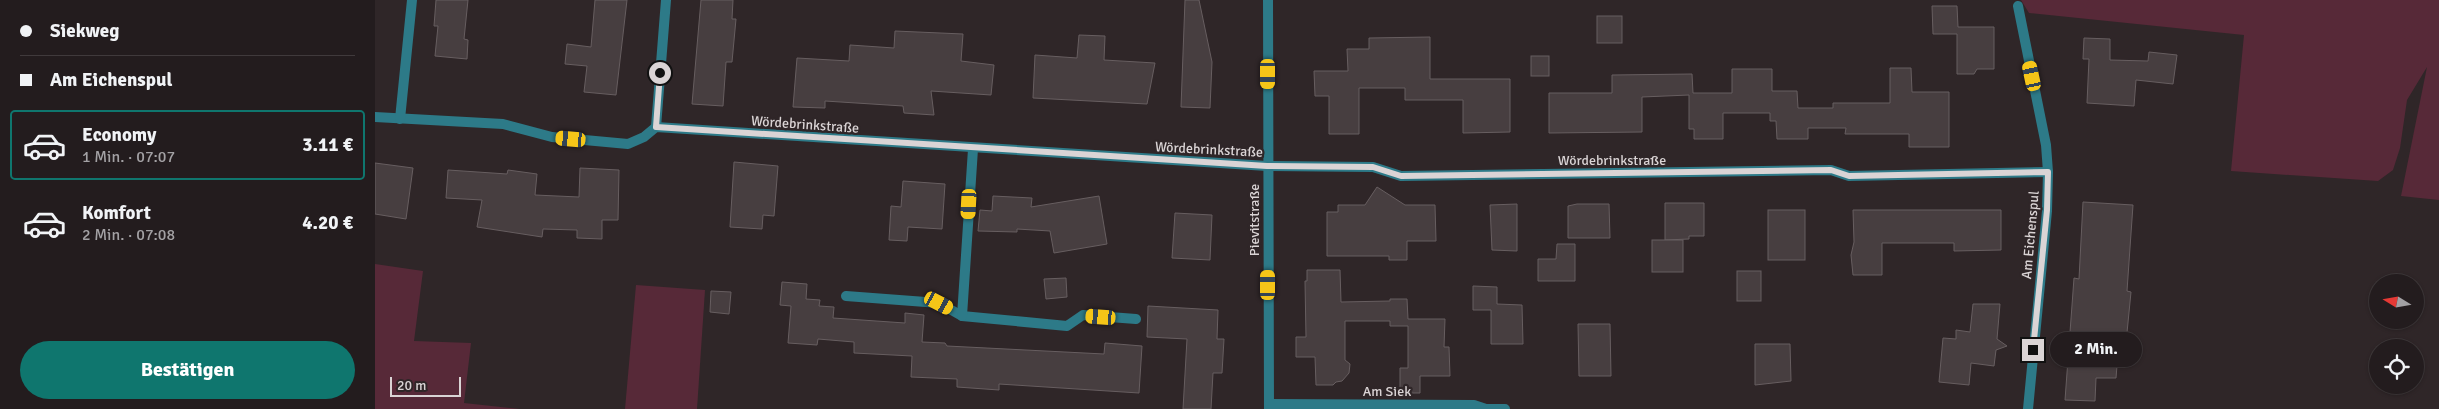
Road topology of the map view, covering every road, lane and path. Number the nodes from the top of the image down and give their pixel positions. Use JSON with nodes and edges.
{"nodes":[{"id":1,"x":412,"y":0,"type":"edge"},
{"id":2,"x":666,"y":0,"type":"edge"},
{"id":3,"x":1268,"y":0,"type":"edge"},
{"id":4,"x":2018,"y":6,"type":"dead end"},
{"id":5,"x":375,"y":117,"type":"edge"},
{"id":6,"x":400,"y":119,"type":"junction"},
{"id":7,"x":656,"y":127,"type":"junction"},
{"id":8,"x":973,"y":148,"type":"junction"},
{"id":9,"x":1267,"y":166,"type":"junction"},
{"id":10,"x":2048,"y":172,"type":"junction"},
{"id":11,"x":846,"y":296,"type":"dead end"},
{"id":12,"x":962,"y":316,"type":"junction"},
{"id":13,"x":1136,"y":319,"type":"dead end"},
{"id":14,"x":1269,"y":406,"type":"edge"},
{"id":15,"x":1505,"y":409,"type":"edge"},
{"id":16,"x":2028,"y":409,"type":"edge"}],
"edges":[{"from":1,"to":6,"type":"street"},
{"from":2,"to":7,"type":"street"},
{"from":3,"to":9,"type":"street","name":"Pievitstraße"},
{"from":4,"to":10,"type":"street","name":"Am Eichenspul"},
{"from":5,"to":6,"type":"street"},
{"from":6,"to":7,"type":"street"},
{"from":7,"to":8,"type":"street","name":"Wördebrinkstraße"},
{"from":8,"to":9,"type":"street","name":"Wördebrinkstraße"},
{"from":8,"to":12,"type":"street"},
{"from":9,"to":10,"type":"street","name":"Wördebrinkstraße"},
{"from":9,"to":14,"type":"street","name":"Pievitstraße"},
{"from":10,"to":16,"type":"street","name":"Am Eichenspul"},
{"from":11,"to":12,"type":"street"},
{"from":12,"to":13,"type":"street"},
{"from":14,"to":15,"type":"street","name":"Am Siek"}]}
